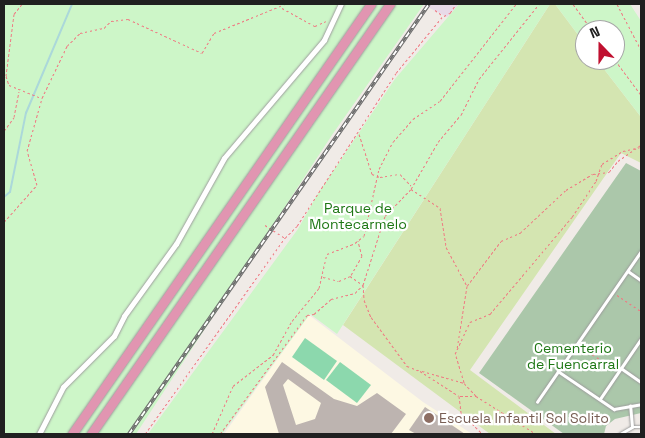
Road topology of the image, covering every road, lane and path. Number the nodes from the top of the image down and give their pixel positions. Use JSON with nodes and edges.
{"nodes":[{"id":1,"x":22,"y":4,"type":"edge"},
{"id":2,"x":285,"y":4,"type":"edge"},
{"id":3,"x":341,"y":4,"type":"edge"},
{"id":4,"x":371,"y":4,"type":"edge"},
{"id":5,"x":390,"y":4,"type":"edge"},
{"id":6,"x":456,"y":4,"type":"edge"},
{"id":7,"x":516,"y":4,"type":"edge"},
{"id":8,"x":538,"y":4,"type":"edge"},
{"id":9,"x":573,"y":4,"type":"edge"},
{"id":10,"x":618,"y":4,"type":"edge"},
{"id":11,"x":281,"y":7,"type":"junction"},
{"id":12,"x":435,"y":10,"type":"dead end"},
{"id":13,"x":330,"y":16,"type":"dead end"},
{"id":14,"x":443,"y":16,"type":"junction"},
{"id":15,"x":585,"y":20,"type":"edge"},
{"id":16,"x":641,"y":50,"type":"edge"},
{"id":17,"x":622,"y":70,"type":"edge"},
{"id":18,"x":19,"y":90,"type":"junction"},
{"id":19,"x":641,"y":96,"type":"edge"},
{"id":20,"x":42,"y":98,"type":"junction"},
{"id":21,"x":4,"y":131,"type":"edge"},
{"id":22,"x":358,"y":134,"type":"junction"},
{"id":23,"x":640,"y":146,"type":"edge"},
{"id":24,"x":599,"y":172,"type":"junction"},
{"id":25,"x":377,"y":177,"type":"junction"},
{"id":26,"x":411,"y":188,"type":"junction"},
{"id":27,"x":4,"y":222,"type":"edge"},
{"id":28,"x":265,"y":226,"type":"dead end"},
{"id":29,"x":285,"y":238,"type":"junction"},
{"id":30,"x":358,"y":241,"type":"junction"},
{"id":31,"x":641,"y":251,"type":"edge"},
{"id":32,"x":628,"y":271,"type":"junction"},
{"id":33,"x":350,"y":276,"type":"junction"},
{"id":34,"x":323,"y":277,"type":"junction"},
{"id":35,"x":641,"y":280,"type":"edge"},
{"id":36,"x":363,"y":286,"type":"junction"},
{"id":37,"x":467,"y":286,"type":"junction"},
{"id":38,"x":613,"y":292,"type":"junction"},
{"id":39,"x":641,"y":311,"type":"edge"},
{"id":40,"x":641,"y":339,"type":"edge"},
{"id":41,"x":577,"y":344,"type":"junction"},
{"id":42,"x":456,"y":354,"type":"junction"},
{"id":43,"x":621,"y":368,"type":"junction"},
{"id":44,"x":420,"y":370,"type":"junction"},
{"id":45,"x":558,"y":371,"type":"junction"},
{"id":46,"x":619,"y":372,"type":"junction"},
{"id":47,"x":641,"y":382,"type":"edge"},
{"id":48,"x":464,"y":383,"type":"junction"},
{"id":49,"x":459,"y":396,"type":"junction"},
{"id":50,"x":476,"y":396,"type":"junction"},
{"id":51,"x":600,"y":399,"type":"junction"},
{"id":52,"x":537,"y":402,"type":"dead end"},
{"id":53,"x":641,"y":404,"type":"edge"},
{"id":54,"x":630,"y":406,"type":"junction"},
{"id":55,"x":641,"y":427,"type":"edge"},
{"id":56,"x":632,"y":428,"type":"junction"},
{"id":57,"x":39,"y":434,"type":"edge"},
{"id":58,"x":72,"y":434,"type":"edge"},
{"id":59,"x":91,"y":434,"type":"edge"},
{"id":60,"x":145,"y":434,"type":"edge"},
{"id":61,"x":212,"y":434,"type":"edge"},
{"id":62,"x":220,"y":434,"type":"edge"},
{"id":63,"x":484,"y":434,"type":"edge"},
{"id":64,"x":536,"y":434,"type":"edge"},
{"id":65,"x":620,"y":434,"type":"edge"}],
"edges":[{"from":1,"to":18,"type":"path"},
{"from":2,"to":11,"type":"path"},
{"from":3,"to":57,"type":"street"},
{"from":4,"to":58,"type":"highway"},
{"from":5,"to":59,"type":"highway"},
{"from":6,"to":14,"type":"path"},
{"from":7,"to":25,"type":"path"},
{"from":8,"to":26,"type":"path"},
{"from":9,"to":15,"type":"path"},
{"from":10,"to":16,"type":"path"},
{"from":11,"to":13,"type":"path"},
{"from":11,"to":20,"type":"path"},
{"from":12,"to":14,"type":"path"},
{"from":14,"to":22,"type":"path"},
{"from":17,"to":19,"type":"path"},
{"from":18,"to":20,"type":"path"},
{"from":18,"to":21,"type":"path"},
{"from":20,"to":27,"type":"path"},
{"from":22,"to":25,"type":"path"},
{"from":22,"to":29,"type":"path"},
{"from":23,"to":24,"type":"path"},
{"from":23,"to":24,"type":"path"},
{"from":24,"to":37,"type":"path"},
{"from":24,"to":42,"type":"path"},
{"from":25,"to":26,"type":"path"},
{"from":25,"to":30,"type":"path"},
{"from":26,"to":36,"type":"path"},
{"from":26,"to":37,"type":"path"},
{"from":28,"to":29,"type":"path"},
{"from":29,"to":60,"type":"path"},
{"from":30,"to":33,"type":"path"},
{"from":30,"to":34,"type":"path"},
{"from":31,"to":32,"type":"lane"},
{"from":32,"to":35,"type":"lane"},
{"from":32,"to":38,"type":"lane"},
{"from":33,"to":34,"type":"path"},
{"from":33,"to":36,"type":"path"},
{"from":34,"to":61,"type":"path"},
{"from":36,"to":44,"type":"path"},
{"from":36,"to":62,"type":"path"},
{"from":37,"to":42,"type":"path"},
{"from":38,"to":39,"type":"path"},
{"from":38,"to":41,"type":"lane"},
{"from":40,"to":43,"type":"lane"},
{"from":41,"to":45,"type":"lane"},
{"from":41,"to":46,"type":"path"},
{"from":42,"to":48,"type":"path"},
{"from":43,"to":46,"type":"lane"},
{"from":43,"to":47,"type":"lane"},
{"from":44,"to":48,"type":"path"},
{"from":44,"to":49,"type":"path"},
{"from":45,"to":51,"type":"lane"},
{"from":45,"to":52,"type":"lane"},
{"from":46,"to":51,"type":"lane"},
{"from":48,"to":50,"type":"path"},
{"from":49,"to":50,"type":"path"},
{"from":49,"to":63,"type":"path"},
{"from":50,"to":64,"type":"path"},
{"from":51,"to":54,"type":"lane"},
{"from":53,"to":54,"type":"lane"},
{"from":54,"to":56,"type":"lane"},
{"from":55,"to":56,"type":"lane"},
{"from":56,"to":65,"type":"lane"}]}
